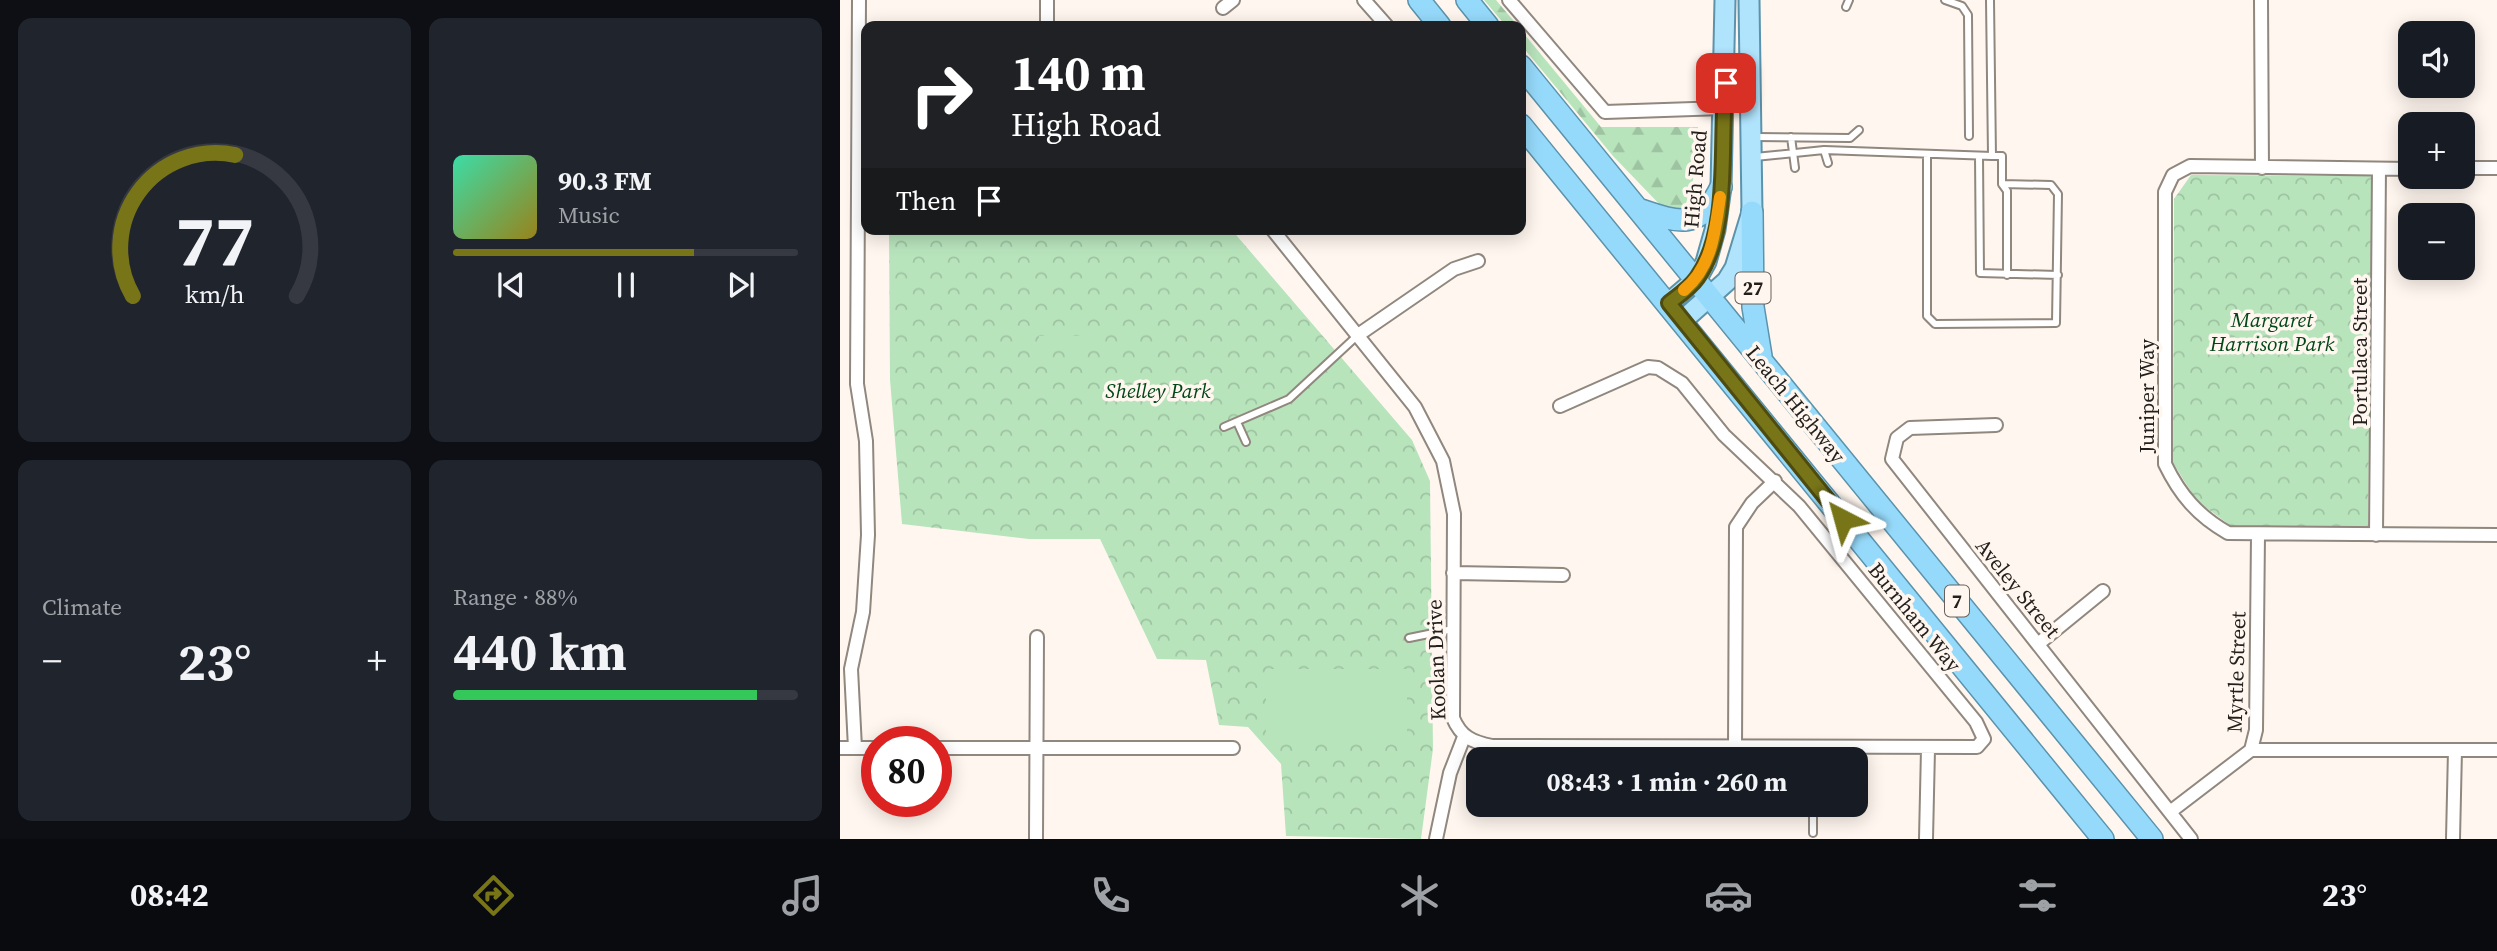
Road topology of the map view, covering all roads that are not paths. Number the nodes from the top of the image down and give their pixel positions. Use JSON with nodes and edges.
{"nodes":[{"id":1,"x":859,"y":0,"type":"edge"},
{"id":2,"x":1047,"y":0,"type":"edge"},
{"id":3,"x":1364,"y":0,"type":"edge"},
{"id":4,"x":1419,"y":0,"type":"edge"},
{"id":5,"x":1467,"y":0,"type":"edge"},
{"id":6,"x":1510,"y":0,"type":"edge"},
{"id":7,"x":1725,"y":0,"type":"edge"},
{"id":8,"x":1749,"y":0,"type":"edge"},
{"id":9,"x":1945,"y":0,"type":"edge"},
{"id":10,"x":1990,"y":0,"type":"edge"},
{"id":11,"x":2261,"y":0,"type":"edge"},
{"id":12,"x":1047,"y":21,"type":"edge"},
{"id":13,"x":1383,"y":21,"type":"edge"},
{"id":14,"x":1436,"y":21,"type":"edge"},
{"id":15,"x":1484,"y":21,"type":"edge"},
{"id":16,"x":1526,"y":72,"type":"edge"},
{"id":17,"x":861,"y":88,"type":"edge"},
{"id":18,"x":1723,"y":108,"type":"junction"},
{"id":19,"x":1859,"y":130,"type":"dead end"},
{"id":20,"x":1526,"y":131,"type":"edge"},
{"id":21,"x":1969,"y":136,"type":"dead end"},
{"id":22,"x":1749,"y":137,"type":"junction"},
{"id":23,"x":1791,"y":137,"type":"junction"},
{"id":24,"x":1824,"y":150,"type":"junction"},
{"id":25,"x":1791,"y":153,"type":"junction"},
{"id":26,"x":1927,"y":154,"type":"junction"},
{"id":27,"x":1979,"y":156,"type":"junction"},
{"id":28,"x":1992,"y":156,"type":"junction"},
{"id":29,"x":1750,"y":158,"type":"junction"},
{"id":30,"x":1828,"y":163,"type":"dead end"},
{"id":31,"x":1795,"y":167,"type":"dead end"},
{"id":32,"x":2262,"y":167,"type":"junction"},
{"id":33,"x":2475,"y":168,"type":"edge"},
{"id":34,"x":2497,"y":168,"type":"edge"},
{"id":35,"x":2379,"y":169,"type":"junction"},
{"id":36,"x":2398,"y":169,"type":"edge"},
{"id":37,"x":861,"y":182,"type":"edge"},
{"id":38,"x":2002,"y":184,"type":"junction"},
{"id":39,"x":1721,"y":187,"type":"junction"},
{"id":40,"x":1638,"y":209,"type":"junction"},
{"id":41,"x":1752,"y":212,"type":"junction"},
{"id":42,"x":1277,"y":235,"type":"edge"},
{"id":43,"x":1478,"y":261,"type":"dead end"},
{"id":44,"x":2007,"y":275,"type":"junction"},
{"id":45,"x":2058,"y":275,"type":"junction"},
{"id":46,"x":1696,"y":281,"type":"junction"},
{"id":47,"x":1711,"y":298,"type":"junction"},
{"id":48,"x":1669,"y":303,"type":"junction"},
{"id":49,"x":1682,"y":321,"type":"junction"},
{"id":50,"x":1358,"y":335,"type":"junction"},
{"id":51,"x":1762,"y":362,"type":"junction"},
{"id":52,"x":1560,"y":406,"type":"dead end"},
{"id":53,"x":1237,"y":422,"type":"junction"},
{"id":54,"x":1996,"y":425,"type":"dead end"},
{"id":55,"x":1224,"y":428,"type":"dead end"},
{"id":56,"x":1246,"y":442,"type":"dead end"},
{"id":57,"x":1775,"y":481,"type":"junction"},
{"id":58,"x":2258,"y":535,"type":"junction"},
{"id":59,"x":2376,"y":535,"type":"junction"},
{"id":60,"x":2497,"y":535,"type":"edge"},
{"id":61,"x":1453,"y":573,"type":"junction"},
{"id":62,"x":1563,"y":575,"type":"dead end"},
{"id":63,"x":2103,"y":591,"type":"dead end"},
{"id":64,"x":1453,"y":629,"type":"junction"},
{"id":65,"x":1037,"y":636,"type":"dead end"},
{"id":66,"x":1409,"y":638,"type":"dead end"},
{"id":67,"x":2038,"y":644,"type":"junction"},
{"id":68,"x":1981,"y":730,"type":"joint"},
{"id":69,"x":1464,"y":737,"type":"junction"},
{"id":70,"x":1573,"y":747,"type":"edge"},
{"id":71,"x":1735,"y":747,"type":"edge"},
{"id":72,"x":840,"y":748,"type":"edge"},
{"id":73,"x":855,"y":748,"type":"junction"},
{"id":74,"x":861,"y":748,"type":"edge"},
{"id":75,"x":952,"y":748,"type":"edge"},
{"id":76,"x":1036,"y":748,"type":"junction"},
{"id":77,"x":1233,"y":748,"type":"dead end"},
{"id":78,"x":1928,"y":749,"type":"junction"},
{"id":79,"x":2251,"y":750,"type":"junction"},
{"id":80,"x":2455,"y":750,"type":"junction"},
{"id":81,"x":2497,"y":750,"type":"edge"},
{"id":82,"x":1868,"y":751,"type":"edge"},
{"id":83,"x":2170,"y":812,"type":"junction"},
{"id":84,"x":1813,"y":817,"type":"edge"},
{"id":85,"x":1813,"y":833,"type":"dead end"},
{"id":86,"x":1036,"y":839,"type":"edge"},
{"id":87,"x":1436,"y":839,"type":"edge"},
{"id":88,"x":1926,"y":839,"type":"edge"},
{"id":89,"x":2103,"y":839,"type":"edge"},
{"id":90,"x":2152,"y":839,"type":"edge"},
{"id":91,"x":2191,"y":839,"type":"edge"},
{"id":92,"x":2453,"y":839,"type":"edge"}],
"edges":[{"from":1,"to":17,"type":"street"},
{"from":2,"to":12,"type":"street"},
{"from":3,"to":13,"type":"street"},
{"from":4,"to":14,"type":"highway"},
{"from":5,"to":15,"type":"highway"},
{"from":6,"to":18,"type":"street"},
{"from":7,"to":18,"type":"main road","name":"High Road","number":"27"},
{"from":8,"to":22,"type":"main road","number":"27"},
{"from":9,"to":21,"type":"lane"},
{"from":10,"to":28,"type":"lane"},
{"from":11,"to":32,"type":"street"},
{"from":16,"to":40,"type":"highway","name":"Leach Highway","number":"7"},
{"from":18,"to":39,"type":"main road","name":"High Road","number":"27"},
{"from":19,"to":23,"type":"lane"},
{"from":20,"to":48,"type":"highway","name":"Leach Highway","number":"7"},
{"from":22,"to":23,"type":"lane"},
{"from":22,"to":29,"type":"main road","number":"27"},
{"from":23,"to":25,"type":"lane"},
{"from":24,"to":25,"type":"lane"},
{"from":24,"to":26,"type":"lane"},
{"from":24,"to":30,"type":"lane"},
{"from":25,"to":29,"type":"lane"},
{"from":25,"to":31,"type":"lane"},
{"from":26,"to":27,"type":"lane"},
{"from":26,"to":45,"type":"lane"},
{"from":27,"to":28,"type":"lane"},
{"from":27,"to":44,"type":"lane"},
{"from":28,"to":38,"type":"lane"},
{"from":29,"to":41,"type":"main road","number":"27"},
{"from":32,"to":35,"type":"street"},
{"from":32,"to":58,"type":"street","name":"Juniper Way"},
{"from":33,"to":34,"type":"street"},
{"from":35,"to":36,"type":"street"},
{"from":35,"to":59,"type":"street","name":"Portulaca Street"},
{"from":37,"to":73,"type":"street"},
{"from":38,"to":44,"type":"lane"},
{"from":38,"to":45,"type":"lane"},
{"from":39,"to":40,"type":"highway"},
{"from":39,"to":46,"type":"main road","name":"High Road","number":"27"},
{"from":40,"to":46,"type":"highway","name":"Leach Highway","number":"7"},
{"from":41,"to":47,"type":"main road","number":"27"},
{"from":41,"to":51,"type":"highway","number":"27"},
{"from":42,"to":50,"type":"street","name":"Koolan Drive"},
{"from":43,"to":50,"type":"street"},
{"from":44,"to":45,"type":"lane"},
{"from":46,"to":47,"type":"highway","name":"Leach Highway","number":"7"},
{"from":46,"to":48,"type":"main road","name":"High Road","number":"27"},
{"from":47,"to":49,"type":"main road","number":"27"},
{"from":47,"to":51,"type":"highway","name":"Leach Highway","number":"7"},
{"from":48,"to":49,"type":"highway","name":"Leach Highway","number":"7"},
{"from":49,"to":89,"type":"highway","name":"Leach Highway","number":"7"},
{"from":50,"to":53,"type":"lane"},
{"from":50,"to":61,"type":"street","name":"Koolan Drive"},
{"from":51,"to":90,"type":"highway","name":"Leach Highway","number":"7"},
{"from":52,"to":57,"type":"street","name":"Burnham Way"},
{"from":53,"to":55,"type":"lane"},
{"from":53,"to":56,"type":"lane"},
{"from":54,"to":67,"type":"street","name":"Aveley Street"},
{"from":57,"to":68,"type":"street","name":"Burnham Way"},
{"from":57,"to":71,"type":"street"},
{"from":58,"to":59,"type":"street","name":"Juniper Way"},
{"from":58,"to":79,"type":"street","name":"Myrtle Street"},
{"from":59,"to":60,"type":"street","name":"Juniper Way"},
{"from":61,"to":62,"type":"street"},
{"from":61,"to":64,"type":"street","name":"Koolan Drive"},
{"from":63,"to":67,"type":"street"},
{"from":64,"to":66,"type":"lane"},
{"from":64,"to":69,"type":"street","name":"Koolan Drive"},
{"from":65,"to":76,"type":"street"},
{"from":67,"to":83,"type":"street","name":"Aveley Street"},
{"from":68,"to":78,"type":"street","name":"Koolan Drive"},
{"from":69,"to":70,"type":"street","name":"Koolan Drive"},
{"from":69,"to":87,"type":"street"},
{"from":72,"to":73,"type":"street"},
{"from":73,"to":74,"type":"street"},
{"from":75,"to":76,"type":"street"},
{"from":76,"to":77,"type":"street"},
{"from":76,"to":86,"type":"street"},
{"from":78,"to":82,"type":"street","name":"Koolan Drive"},
{"from":78,"to":88,"type":"street"},
{"from":79,"to":80,"type":"street"},
{"from":79,"to":83,"type":"street","name":"Myrtle Street"},
{"from":80,"to":81,"type":"street"},
{"from":80,"to":92,"type":"street"},
{"from":83,"to":91,"type":"street","name":"Aveley Street"},
{"from":84,"to":85,"type":"lane"}]}
